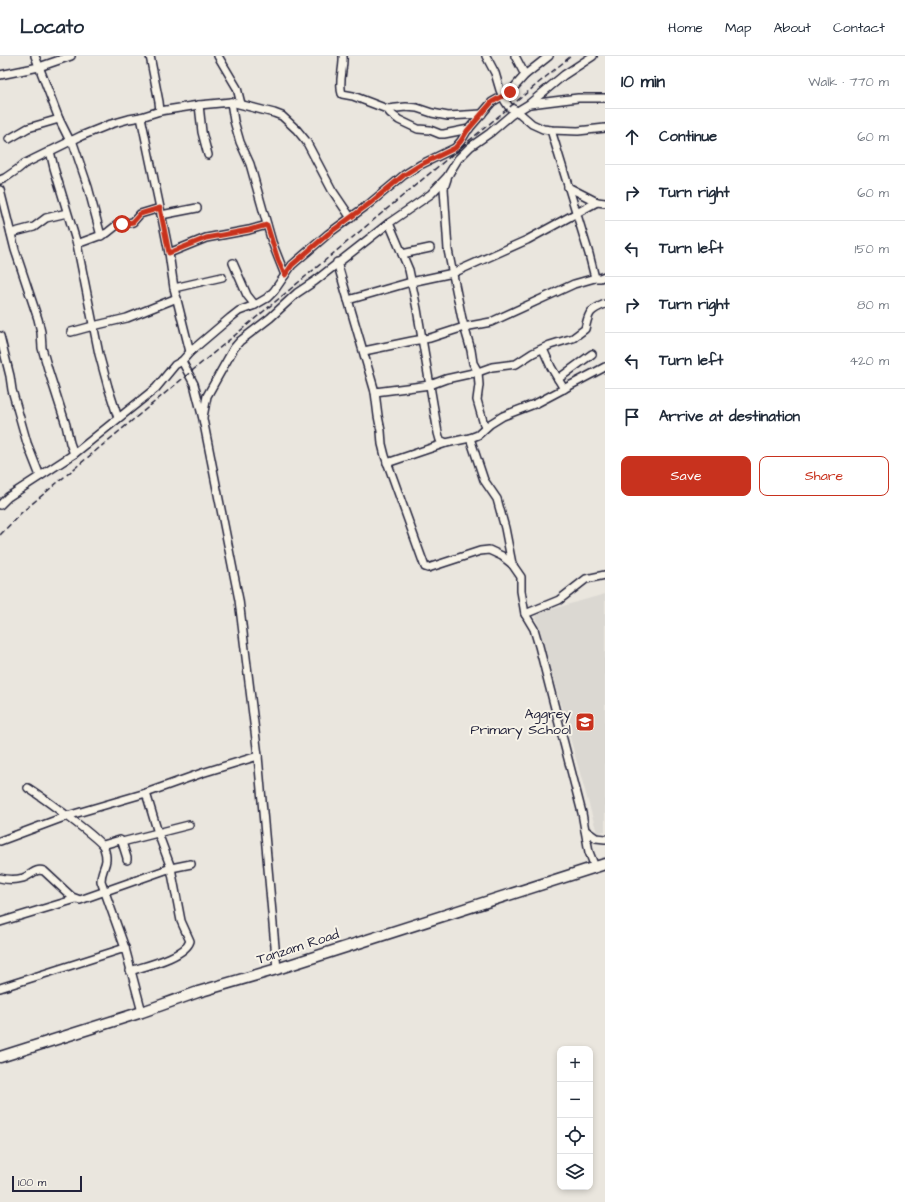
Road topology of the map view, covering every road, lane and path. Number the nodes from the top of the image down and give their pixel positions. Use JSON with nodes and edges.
{"nodes":[{"id":1,"x":35,"y":56,"type":"edge"},
{"id":2,"x":71,"y":56,"type":"edge"},
{"id":3,"x":150,"y":56,"type":"edge"},
{"id":4,"x":218,"y":56,"type":"edge"},
{"id":5,"x":343,"y":56,"type":"edge"},
{"id":6,"x":486,"y":56,"type":"edge"},
{"id":7,"x":515,"y":56,"type":"edge"},
{"id":8,"x":549,"y":56,"type":"edge"},
{"id":9,"x":593,"y":56,"type":"edge"},
{"id":10,"x":39,"y":67,"type":"junction"},
{"id":11,"x":0,"y":75,"type":"edge"},
{"id":12,"x":525,"y":75,"type":"junction"},
{"id":13,"x":502,"y":96,"type":"junction"},
{"id":14,"x":605,"y":98,"type":"edge"},
{"id":15,"x":231,"y":102,"type":"junction"},
{"id":16,"x":241,"y":104,"type":"junction"},
{"id":17,"x":529,"y":104,"type":"junction"},
{"id":18,"x":199,"y":105,"type":"junction"},
{"id":19,"x":387,"y":109,"type":"junction"},
{"id":20,"x":160,"y":111,"type":"junction"},
{"id":21,"x":517,"y":111,"type":"junction"},
{"id":22,"x":482,"y":114,"type":"junction"},
{"id":23,"x":141,"y":117,"type":"junction"},
{"id":24,"x":59,"y":119,"type":"junction"},
{"id":25,"x":605,"y":128,"type":"edge"},
{"id":26,"x":469,"y":129,"type":"junction"},
{"id":27,"x":551,"y":130,"type":"junction"},
{"id":28,"x":9,"y":139,"type":"dead end"},
{"id":29,"x":71,"y":141,"type":"junction"},
{"id":30,"x":50,"y":151,"type":"junction"},
{"id":31,"x":208,"y":155,"type":"dead end"},
{"id":32,"x":447,"y":177,"type":"junction"},
{"id":33,"x":0,"y":180,"type":"edge"},
{"id":34,"x":568,"y":186,"type":"junction"},
{"id":35,"x":0,"y":190,"type":"edge"},
{"id":36,"x":597,"y":202,"type":"junction"},
{"id":37,"x":605,"y":203,"type":"edge"},
{"id":38,"x":197,"y":208,"type":"dead end"},
{"id":39,"x":161,"y":212,"type":"junction"},
{"id":40,"x":67,"y":213,"type":"junction"},
{"id":41,"x":576,"y":213,"type":"junction"},
{"id":42,"x":351,"y":218,"type":"junction"},
{"id":43,"x":389,"y":223,"type":"junction"},
{"id":44,"x":267,"y":225,"type":"junction"},
{"id":45,"x":11,"y":233,"type":"junction"},
{"id":46,"x":100,"y":236,"type":"junction"},
{"id":47,"x":77,"y":244,"type":"junction"},
{"id":48,"x":430,"y":248,"type":"dead end"},
{"id":49,"x":169,"y":253,"type":"junction"},
{"id":50,"x":402,"y":254,"type":"junction"},
{"id":51,"x":337,"y":262,"type":"junction"},
{"id":52,"x":233,"y":263,"type":"dead end"},
{"id":53,"x":453,"y":273,"type":"junction"},
{"id":54,"x":285,"y":275,"type":"junction"},
{"id":55,"x":605,"y":276,"type":"edge"},
{"id":56,"x":222,"y":277,"type":"dead end"},
{"id":57,"x":595,"y":278,"type":"junction"},
{"id":58,"x":411,"y":282,"type":"junction"},
{"id":59,"x":174,"y":288,"type":"junction"},
{"id":60,"x":177,"y":298,"type":"junction"},
{"id":61,"x":348,"y":300,"type":"junction"},
{"id":62,"x":605,"y":304,"type":"edge"},
{"id":63,"x":255,"y":305,"type":"junction"},
{"id":64,"x":93,"y":326,"type":"junction"},
{"id":65,"x":464,"y":327,"type":"junction"},
{"id":66,"x":72,"y":332,"type":"dead end"},
{"id":67,"x":0,"y":336,"type":"edge"},
{"id":68,"x":422,"y":339,"type":"junction"},
{"id":69,"x":543,"y":349,"type":"junction"},
{"id":70,"x":364,"y":350,"type":"junction"},
{"id":71,"x":190,"y":352,"type":"junction"},
{"id":72,"x":592,"y":354,"type":"dead end"},
{"id":73,"x":182,"y":361,"type":"junction"},
{"id":74,"x":605,"y":367,"type":"edge"},
{"id":75,"x":478,"y":372,"type":"junction"},
{"id":76,"x":558,"y":379,"type":"junction"},
{"id":77,"x":430,"y":385,"type":"junction"},
{"id":78,"x":564,"y":389,"type":"junction"},
{"id":79,"x":375,"y":392,"type":"junction"},
{"id":80,"x":118,"y":418,"type":"junction"},
{"id":81,"x":202,"y":419,"type":"junction"},
{"id":82,"x":485,"y":428,"type":"junction"},
{"id":83,"x":470,"y":438,"type":"junction"},
{"id":84,"x":446,"y":443,"type":"junction"},
{"id":85,"x":74,"y":454,"type":"junction"},
{"id":86,"x":387,"y":463,"type":"junction"},
{"id":87,"x":40,"y":476,"type":"junction"},
{"id":88,"x":0,"y":505,"type":"edge"},
{"id":89,"x":512,"y":564,"type":"junction"},
{"id":90,"x":605,"y":575,"type":"edge"},
{"id":91,"x":525,"y":614,"type":"junction"},
{"id":92,"x":258,"y":756,"type":"junction"},
{"id":93,"x":28,"y":788,"type":"dead end"},
{"id":94,"x":146,"y":793,"type":"junction"},
{"id":95,"x":67,"y":816,"type":"junction"},
{"id":96,"x":188,"y":825,"type":"dead end"},
{"id":97,"x":585,"y":830,"type":"junction"},
{"id":98,"x":158,"y":833,"type":"junction"},
{"id":99,"x":605,"y":839,"type":"edge"},
{"id":100,"x":0,"y":840,"type":"edge"},
{"id":101,"x":122,"y":842,"type":"junction"},
{"id":102,"x":103,"y":845,"type":"junction"},
{"id":103,"x":126,"y":860,"type":"dead end"},
{"id":104,"x":191,"y":864,"type":"dead end"},
{"id":105,"x":605,"y":864,"type":"edge"},
{"id":106,"x":171,"y":868,"type":"junction"},
{"id":107,"x":595,"y":868,"type":"junction"},
{"id":108,"x":0,"y":878,"type":"edge"},
{"id":109,"x":105,"y":891,"type":"junction"},
{"id":110,"x":76,"y":899,"type":"junction"},
{"id":111,"x":0,"y":922,"type":"edge"},
{"id":112,"x":125,"y":948,"type":"junction"},
{"id":113,"x":277,"y":968,"type":"junction"},
{"id":114,"x":130,"y":971,"type":"junction"},
{"id":115,"x":0,"y":988,"type":"edge"},
{"id":116,"x":142,"y":1012,"type":"junction"},
{"id":117,"x":0,"y":1057,"type":"edge"}],
"edges":[{"from":1,"to":10,"type":"street"},
{"from":2,"to":10,"type":"street"},
{"from":3,"to":20,"type":"street"},
{"from":4,"to":16,"type":"street"},
{"from":5,"to":19,"type":"street"},
{"from":6,"to":13,"type":"street"},
{"from":7,"to":12,"type":"street"},
{"from":8,"to":12,"type":"street"},
{"from":9,"to":17,"type":"street"},
{"from":10,"to":11,"type":"street"},
{"from":10,"to":24,"type":"street"},
{"from":12,"to":13,"type":"street"},
{"from":13,"to":21,"type":"street"},
{"from":13,"to":22,"type":"street"},
{"from":14,"to":17,"type":"street"},
{"from":15,"to":16,"type":"street"},
{"from":15,"to":18,"type":"street"},
{"from":15,"to":44,"type":"street"},
{"from":16,"to":42,"type":"street"},
{"from":17,"to":21,"type":"street"},
{"from":18,"to":20,"type":"street"},
{"from":18,"to":31,"type":"street"},
{"from":19,"to":22,"type":"street"},
{"from":19,"to":26,"type":"street"},
{"from":20,"to":23,"type":"street"},
{"from":21,"to":27,"type":"street"},
{"from":21,"to":32,"type":"street"},
{"from":22,"to":26,"type":"street"},
{"from":23,"to":29,"type":"street"},
{"from":23,"to":39,"type":"street"},
{"from":24,"to":28,"type":"street"},
{"from":24,"to":29,"type":"street"},
{"from":25,"to":27,"type":"street"},
{"from":26,"to":42,"type":"street"},
{"from":27,"to":34,"type":"street"},
{"from":29,"to":30,"type":"street"},
{"from":29,"to":46,"type":"street"},
{"from":30,"to":33,"type":"street"},
{"from":30,"to":40,"type":"street"},
{"from":32,"to":43,"type":"street"},
{"from":32,"to":53,"type":"street"},
{"from":34,"to":36,"type":"street"},
{"from":34,"to":41,"type":"street"},
{"from":35,"to":45,"type":"street"},
{"from":36,"to":37,"type":"street"},
{"from":36,"to":41,"type":"street"},
{"from":38,"to":39,"type":"street"},
{"from":39,"to":46,"type":"street"},
{"from":39,"to":49,"type":"street"},
{"from":40,"to":45,"type":"street"},
{"from":40,"to":47,"type":"street"},
{"from":41,"to":53,"type":"street"},
{"from":41,"to":57,"type":"street"},
{"from":42,"to":54,"type":"street"},
{"from":43,"to":50,"type":"street"},
{"from":43,"to":51,"type":"street"},
{"from":44,"to":49,"type":"street"},
{"from":44,"to":54,"type":"street"},
{"from":45,"to":85,"type":"street"},
{"from":46,"to":47,"type":"street"},
{"from":47,"to":64,"type":"street"},
{"from":48,"to":50,"type":"street"},
{"from":49,"to":59,"type":"street"},
{"from":50,"to":58,"type":"street"},
{"from":51,"to":61,"type":"street"},
{"from":51,"to":81,"type":"street"},
{"from":52,"to":63,"type":"street"},
{"from":53,"to":58,"type":"street"},
{"from":53,"to":65,"type":"street"},
{"from":54,"to":63,"type":"street"},
{"from":55,"to":57,"type":"street"},
{"from":56,"to":59,"type":"street"},
{"from":57,"to":65,"type":"street"},
{"from":58,"to":61,"type":"street"},
{"from":58,"to":68,"type":"street"},
{"from":59,"to":60,"type":"street"},
{"from":60,"to":64,"type":"street"},
{"from":60,"to":71,"type":"street"},
{"from":61,"to":70,"type":"street"},
{"from":62,"to":69,"type":"street"},
{"from":63,"to":71,"type":"street"},
{"from":64,"to":66,"type":"street"},
{"from":64,"to":80,"type":"street"},
{"from":65,"to":68,"type":"street"},
{"from":65,"to":75,"type":"street"},
{"from":67,"to":87,"type":"street"},
{"from":68,"to":70,"type":"street"},
{"from":68,"to":77,"type":"street"},
{"from":69,"to":75,"type":"street"},
{"from":69,"to":76,"type":"street"},
{"from":70,"to":79,"type":"street"},
{"from":71,"to":73,"type":"street"},
{"from":72,"to":76,"type":"street"},
{"from":73,"to":80,"type":"street"},
{"from":73,"to":81,"type":"street"},
{"from":74,"to":78,"type":"street"},
{"from":75,"to":77,"type":"street"},
{"from":75,"to":82,"type":"street"},
{"from":76,"to":78,"type":"street"},
{"from":77,"to":79,"type":"street"},
{"from":77,"to":84,"type":"street"},
{"from":78,"to":82,"type":"street"},
{"from":79,"to":86,"type":"street"},
{"from":80,"to":85,"type":"street"},
{"from":81,"to":92,"type":"street"},
{"from":82,"to":83,"type":"street"},
{"from":83,"to":84,"type":"street"},
{"from":83,"to":89,"type":"street"},
{"from":84,"to":86,"type":"street"},
{"from":85,"to":87,"type":"street"},
{"from":86,"to":89,"type":"street"},
{"from":87,"to":88,"type":"street"},
{"from":89,"to":91,"type":"street"},
{"from":90,"to":91,"type":"street"},
{"from":91,"to":97,"type":"street"},
{"from":92,"to":94,"type":"street"},
{"from":92,"to":113,"type":"street"},
{"from":93,"to":95,"type":"street"},
{"from":94,"to":95,"type":"street"},
{"from":94,"to":98,"type":"street"},
{"from":95,"to":100,"type":"street"},
{"from":95,"to":102,"type":"street"},
{"from":96,"to":98,"type":"street"},
{"from":97,"to":99,"type":"street"},
{"from":97,"to":107,"type":"street"},
{"from":98,"to":101,"type":"street"},
{"from":98,"to":106,"type":"street"},
{"from":101,"to":102,"type":"street"},
{"from":101,"to":103,"type":"street"},
{"from":102,"to":109,"type":"street"},
{"from":104,"to":106,"type":"street"},
{"from":105,"to":107,"type":"highway","name":"Tanzam Road"},
{"from":106,"to":109,"type":"street"},
{"from":106,"to":114,"type":"street"},
{"from":107,"to":113,"type":"highway","name":"Tanzam Road"},
{"from":108,"to":110,"type":"street"},
{"from":109,"to":110,"type":"street"},
{"from":109,"to":112,"type":"street"},
{"from":110,"to":111,"type":"street"},
{"from":112,"to":114,"type":"street"},
{"from":112,"to":115,"type":"street"},
{"from":113,"to":116,"type":"highway","name":"Tanzam Road"},
{"from":114,"to":116,"type":"street"},
{"from":116,"to":117,"type":"highway","name":"Tanzam Road"}]}
